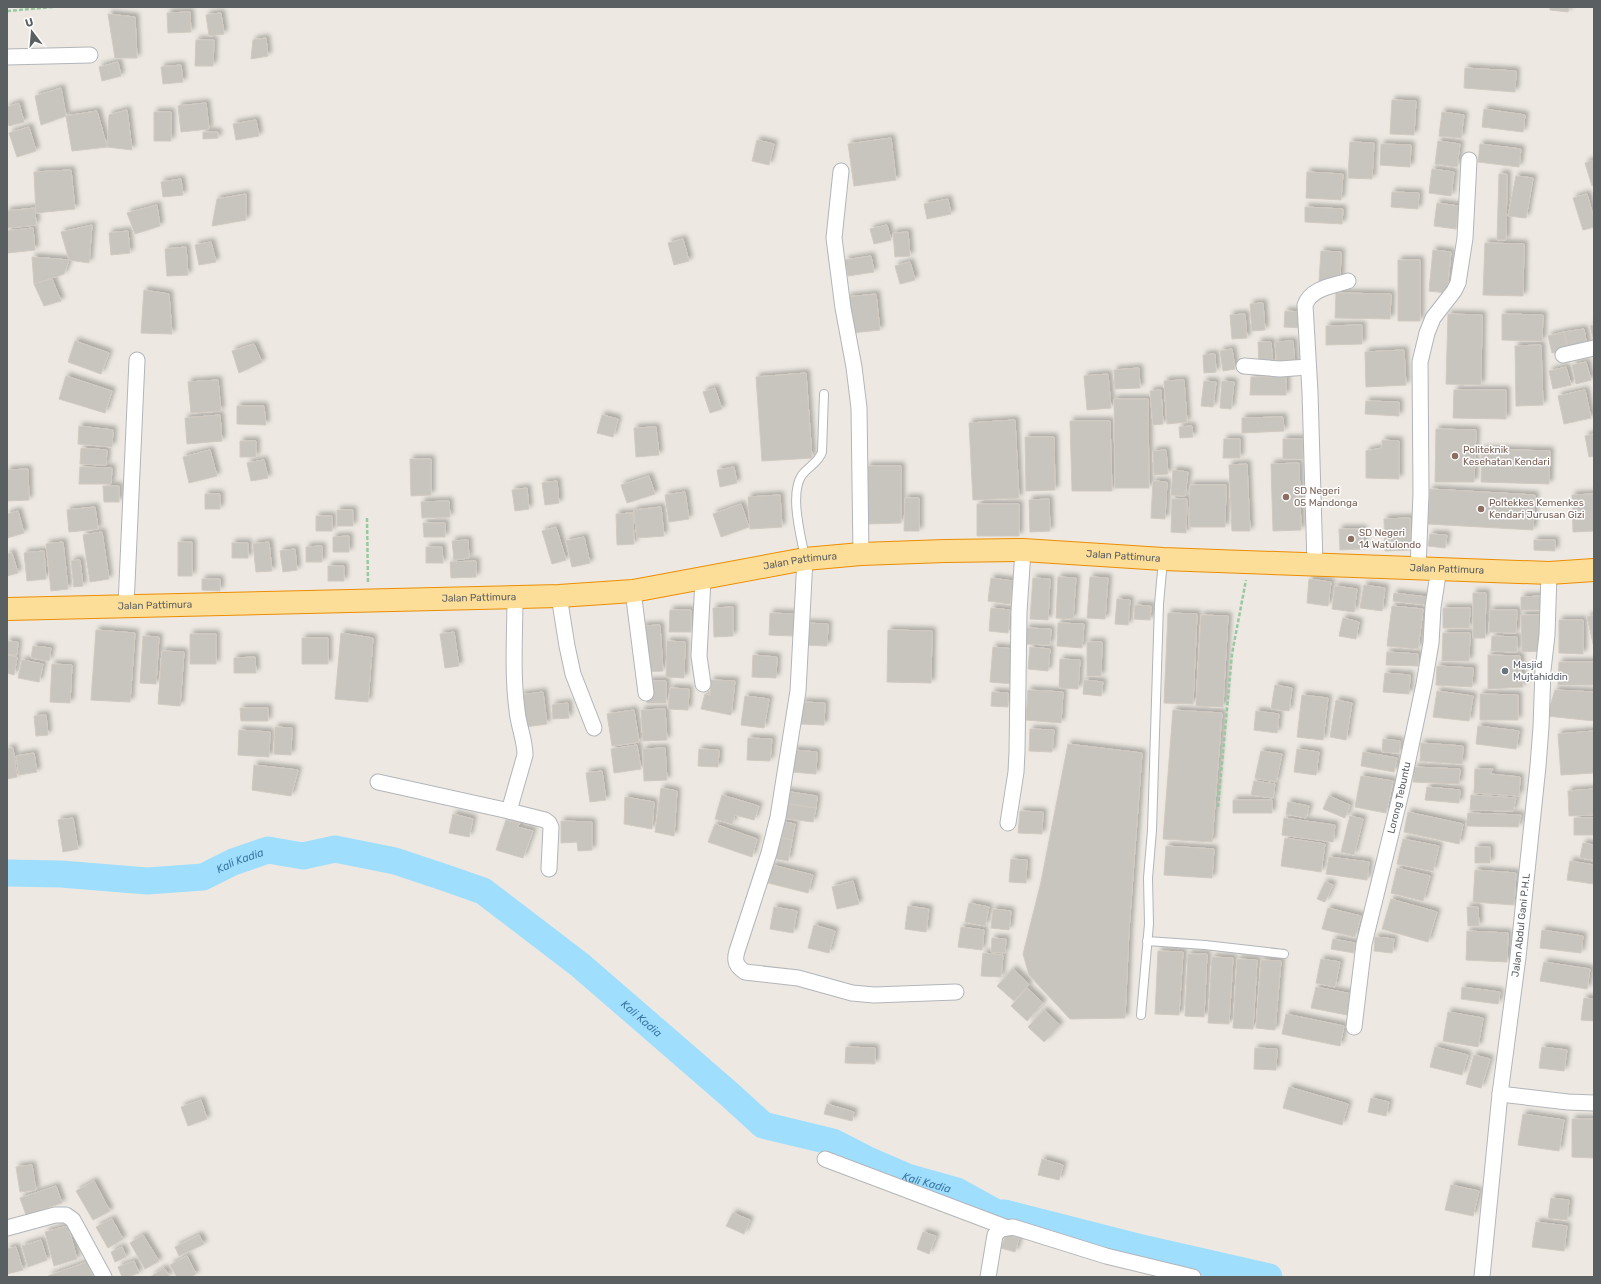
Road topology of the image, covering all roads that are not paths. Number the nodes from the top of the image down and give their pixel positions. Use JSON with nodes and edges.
{"nodes":[{"id":1,"x":90,"y":55,"type":"dead end"},
{"id":2,"x":7,"y":57,"type":"edge"},
{"id":3,"x":1470,"y":160,"type":"dead end"},
{"id":4,"x":841,"y":171,"type":"dead end"},
{"id":5,"x":1348,"y":281,"type":"dead end"},
{"id":6,"x":1594,"y":348,"type":"edge"},
{"id":7,"x":1563,"y":355,"type":"dead end"},
{"id":8,"x":137,"y":360,"type":"dead end"},
{"id":9,"x":1244,"y":366,"type":"dead end"},
{"id":10,"x":1308,"y":367,"type":"junction"},
{"id":11,"x":824,"y":394,"type":"dead end"},
{"id":12,"x":1023,"y":550,"type":"junction"},
{"id":13,"x":861,"y":554,"type":"junction"},
{"id":14,"x":805,"y":559,"type":"junction"},
{"id":15,"x":1163,"y":559,"type":"junction"},
{"id":16,"x":1315,"y":564,"type":"junction"},
{"id":17,"x":1428,"y":568,"type":"junction"},
{"id":18,"x":1594,"y":570,"type":"edge"},
{"id":19,"x":1549,"y":573,"type":"junction"},
{"id":20,"x":703,"y":579,"type":"junction"},
{"id":21,"x":633,"y":591,"type":"junction"},
{"id":22,"x":515,"y":596,"type":"junction"},
{"id":23,"x":560,"y":596,"type":"junction"},
{"id":24,"x":126,"y":606,"type":"junction"},
{"id":25,"x":7,"y":610,"type":"edge"},
{"id":26,"x":703,"y":684,"type":"dead end"},
{"id":27,"x":646,"y":693,"type":"dead end"},
{"id":28,"x":594,"y":728,"type":"dead end"},
{"id":29,"x":378,"y":782,"type":"dead end"},
{"id":30,"x":509,"y":810,"type":"junction"},
{"id":31,"x":1008,"y":823,"type":"dead end"},
{"id":32,"x":549,"y":869,"type":"dead end"},
{"id":33,"x":1147,"y":941,"type":"junction"},
{"id":34,"x":1284,"y":954,"type":"dead end"},
{"id":35,"x":956,"y":992,"type":"dead end"},
{"id":36,"x":1141,"y":1015,"type":"dead end"},
{"id":37,"x":1354,"y":1027,"type":"dead end"},
{"id":38,"x":1500,"y":1094,"type":"junction"},
{"id":39,"x":1594,"y":1102,"type":"edge"},
{"id":40,"x":825,"y":1159,"type":"dead end"},
{"id":41,"x":1005,"y":1227,"type":"junction"},
{"id":42,"x":7,"y":1228,"type":"edge"},
{"id":43,"x":104,"y":1277,"type":"edge"},
{"id":44,"x":988,"y":1277,"type":"edge"},
{"id":45,"x":1194,"y":1277,"type":"edge"},
{"id":46,"x":1482,"y":1277,"type":"edge"}],
"edges":[{"from":1,"to":2,"type":"street"},
{"from":3,"to":17,"type":"street","name":"Lorong Tebuntu"},
{"from":4,"to":13,"type":"street"},
{"from":5,"to":10,"type":"street"},
{"from":6,"to":7,"type":"street"},
{"from":8,"to":24,"type":"street"},
{"from":9,"to":10,"type":"street"},
{"from":10,"to":16,"type":"street"},
{"from":11,"to":14,"type":"lane"},
{"from":12,"to":13,"type":"highway","name":"Jalan Pattimura"},
{"from":12,"to":15,"type":"highway","name":"Jalan Pattimura"},
{"from":12,"to":31,"type":"street"},
{"from":13,"to":14,"type":"highway","name":"Jalan Pattimura"},
{"from":14,"to":20,"type":"highway","name":"Jalan Pattimura"},
{"from":14,"to":35,"type":"street"},
{"from":15,"to":16,"type":"highway","name":"Jalan Pattimura"},
{"from":15,"to":33,"type":"lane"},
{"from":16,"to":17,"type":"highway","name":"Jalan Pattimura"},
{"from":17,"to":19,"type":"highway","name":"Jalan Pattimura"},
{"from":17,"to":37,"type":"street","name":"Lorong Tebuntu"},
{"from":18,"to":19,"type":"highway","name":"Jalan Pattimura"},
{"from":19,"to":38,"type":"street","name":"Jalan Abdul Gani P.H.L"},
{"from":20,"to":21,"type":"highway","name":"Jalan Pattimura"},
{"from":20,"to":26,"type":"street"},
{"from":21,"to":23,"type":"highway","name":"Jalan Pattimura"},
{"from":21,"to":27,"type":"street"},
{"from":22,"to":23,"type":"highway","name":"Jalan Pattimura"},
{"from":22,"to":24,"type":"highway","name":"Jalan Pattimura"},
{"from":22,"to":30,"type":"street"},
{"from":23,"to":28,"type":"street"},
{"from":24,"to":25,"type":"highway","name":"Jalan Pattimura"},
{"from":29,"to":30,"type":"street"},
{"from":30,"to":32,"type":"street"},
{"from":33,"to":34,"type":"lane"},
{"from":33,"to":36,"type":"lane"},
{"from":38,"to":39,"type":"street"},
{"from":38,"to":46,"type":"street","name":"Jalan Abdul Gani P.H.L"},
{"from":40,"to":41,"type":"street"},
{"from":41,"to":44,"type":"street"},
{"from":41,"to":45,"type":"street"},
{"from":42,"to":43,"type":"street"}]}
